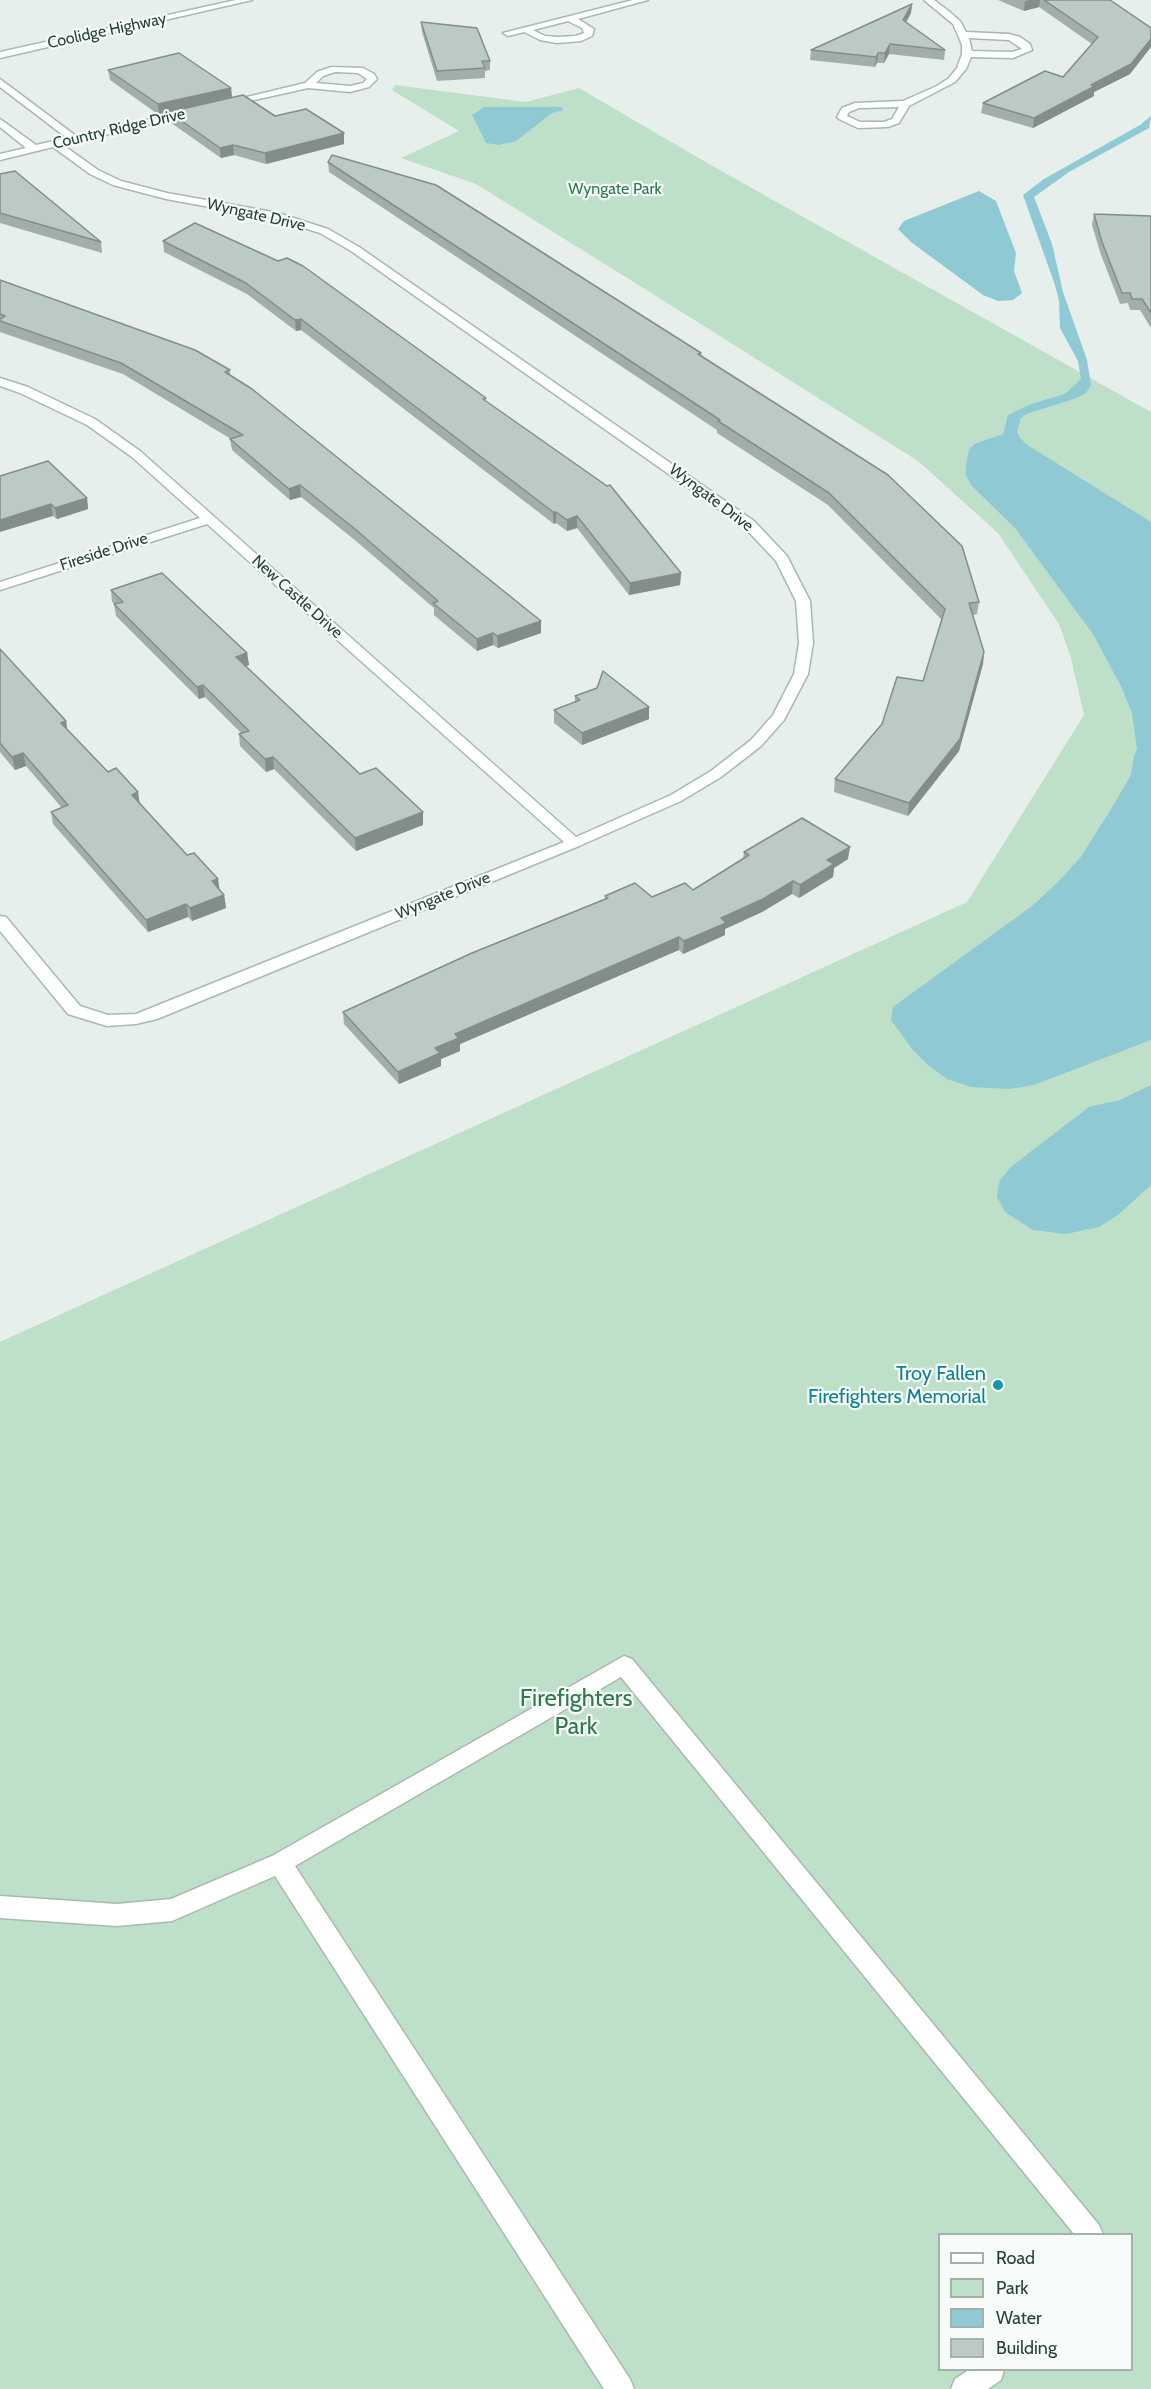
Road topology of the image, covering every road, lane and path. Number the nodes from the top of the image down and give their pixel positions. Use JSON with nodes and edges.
{"nodes":[{"id":1,"x":248,"y":0,"type":"edge"},
{"id":2,"x":644,"y":0,"type":"edge"},
{"id":3,"x":928,"y":0,"type":"edge"},
{"id":4,"x":569,"y":18,"type":"junction"},
{"id":5,"x":525,"y":29,"type":"junction"},
{"id":6,"x":508,"y":33,"type":"dead end"},
{"id":7,"x":963,"y":35,"type":"junction"},
{"id":8,"x":968,"y":54,"type":"junction"},
{"id":9,"x":0,"y":55,"type":"edge"},
{"id":10,"x":0,"y":82,"type":"edge"},
{"id":11,"x":308,"y":85,"type":"junction"},
{"id":12,"x":905,"y":104,"type":"junction"},
{"id":13,"x":213,"y":106,"type":"edge"},
{"id":14,"x":201,"y":109,"type":"edge"},
{"id":15,"x":0,"y":122,"type":"edge"},
{"id":16,"x":74,"y":139,"type":"junction"},
{"id":17,"x":55,"y":144,"type":"junction"},
{"id":18,"x":34,"y":149,"type":"junction"},
{"id":19,"x":0,"y":157,"type":"edge"},
{"id":20,"x":0,"y":382,"type":"edge"},
{"id":21,"x":209,"y":519,"type":"junction"},
{"id":22,"x":0,"y":586,"type":"edge"},
{"id":23,"x":574,"y":843,"type":"junction"},
{"id":24,"x":0,"y":921,"type":"edge"},
{"id":25,"x":280,"y":1863,"type":"junction"},
{"id":26,"x":0,"y":1907,"type":"edge"},
{"id":27,"x":1088,"y":2233,"type":"edge"},
{"id":28,"x":990,"y":2371,"type":"edge"},
{"id":29,"x":620,"y":2389,"type":"edge"},
{"id":30,"x":965,"y":2389,"type":"edge"}],
"edges":[{"from":1,"to":9,"type":"street","name":"Coolidge Highway"},
{"from":2,"to":4,"type":"street"},
{"from":3,"to":7,"type":"street"},
{"from":4,"to":5,"type":"street"},
{"from":4,"to":5,"type":"street"},
{"from":5,"to":6,"type":"street"},
{"from":7,"to":8,"type":"street"},
{"from":7,"to":8,"type":"street"},
{"from":8,"to":12,"type":"street"},
{"from":10,"to":16,"type":"street"},
{"from":11,"to":11,"type":"street","name":"Country Ridge Drive"},
{"from":11,"to":13,"type":"street","name":"Country Ridge Drive"},
{"from":12,"to":12,"type":"street"},
{"from":14,"to":16,"type":"street","name":"Country Ridge Drive"},
{"from":15,"to":18,"type":"street"},
{"from":16,"to":17,"type":"street","name":"Country Ridge Drive"},
{"from":17,"to":18,"type":"street","name":"Country Ridge Drive"},
{"from":17,"to":23,"type":"street","name":"Wyngate Drive"},
{"from":18,"to":19,"type":"street","name":"Country Ridge Drive"},
{"from":20,"to":21,"type":"street","name":"New Castle Drive"},
{"from":21,"to":22,"type":"street","name":"Fireside Drive"},
{"from":21,"to":23,"type":"street","name":"New Castle Drive"},
{"from":23,"to":24,"type":"street","name":"Wyngate Drive"},
{"from":25,"to":26,"type":"street"},
{"from":25,"to":27,"type":"street"},
{"from":25,"to":29,"type":"street"},
{"from":28,"to":30,"type":"street"}]}
